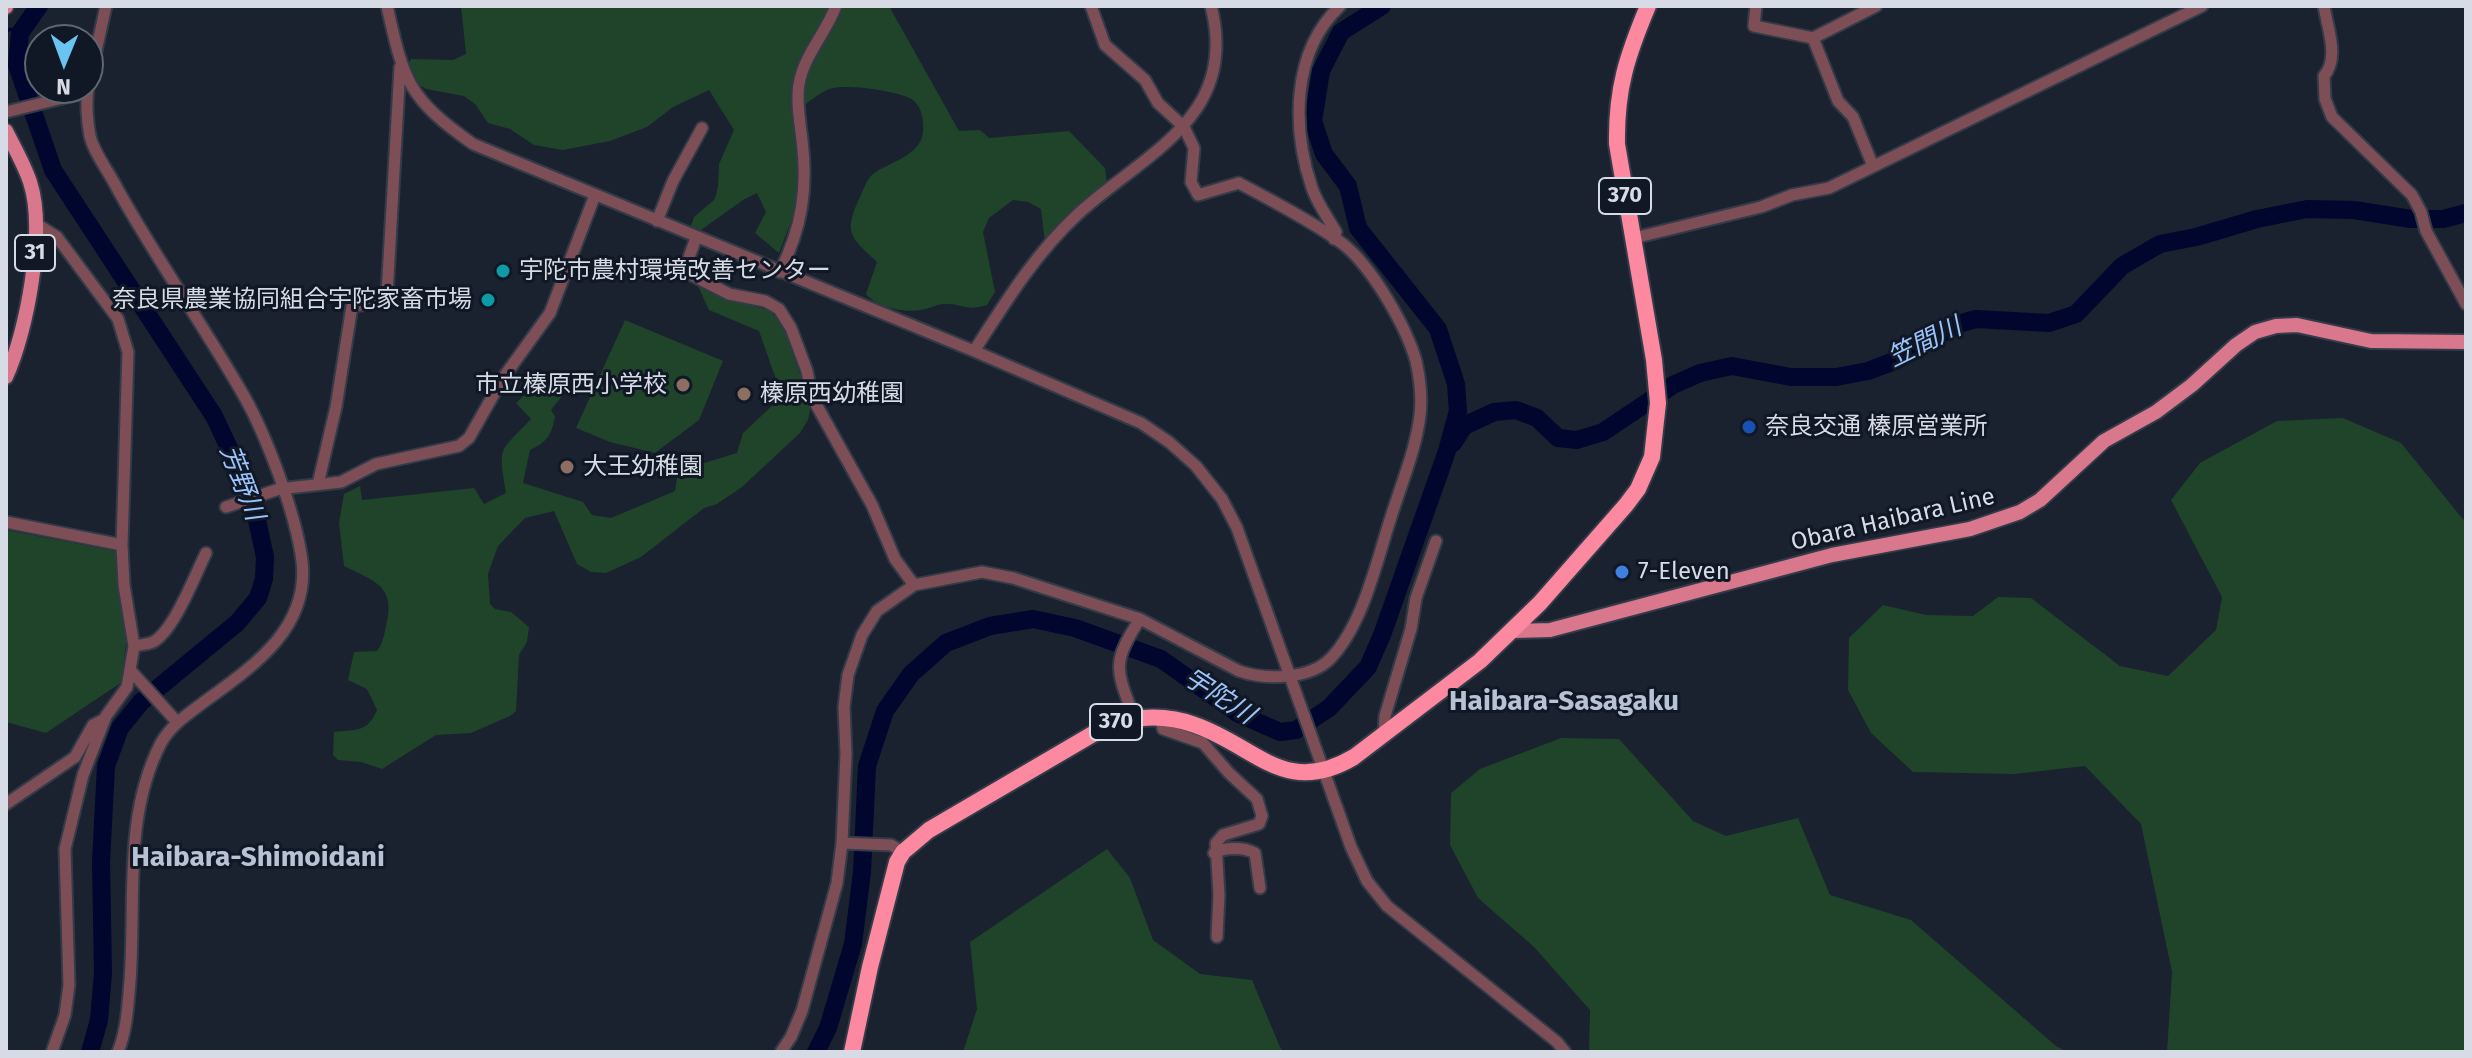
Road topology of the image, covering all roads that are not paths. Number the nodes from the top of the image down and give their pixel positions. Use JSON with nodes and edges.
{"nodes":[{"id":1,"x":387,"y":6,"type":"edge"},
{"id":2,"x":836,"y":6,"type":"edge"},
{"id":3,"x":1091,"y":6,"type":"edge"},
{"id":4,"x":1211,"y":6,"type":"edge"},
{"id":5,"x":1340,"y":6,"type":"edge"},
{"id":6,"x":1648,"y":6,"type":"edge"},
{"id":7,"x":1756,"y":6,"type":"edge"},
{"id":8,"x":1876,"y":6,"type":"edge"},
{"id":9,"x":2202,"y":6,"type":"edge"},
{"id":10,"x":2324,"y":6,"type":"edge"},
{"id":11,"x":1813,"y":38,"type":"junction"},
{"id":12,"x":400,"y":64,"type":"junction"},
{"id":13,"x":35,"y":104,"type":"edge"},
{"id":14,"x":89,"y":104,"type":"edge"},
{"id":15,"x":7,"y":111,"type":"edge"},
{"id":16,"x":1184,"y":127,"type":"junction"},
{"id":17,"x":702,"y":128,"type":"dead end"},
{"id":18,"x":6,"y":131,"type":"edge"},
{"id":19,"x":1873,"y":166,"type":"junction"},
{"id":20,"x":595,"y":195,"type":"junction"},
{"id":21,"x":657,"y":221,"type":"junction"},
{"id":22,"x":38,"y":225,"type":"junction"},
{"id":23,"x":696,"y":238,"type":"junction"},
{"id":24,"x":1634,"y":238,"type":"junction"},
{"id":25,"x":1334,"y":239,"type":"junction"},
{"id":26,"x":780,"y":272,"type":"junction"},
{"id":27,"x":2466,"y":304,"type":"edge"},
{"id":28,"x":2466,"y":342,"type":"edge"},
{"id":29,"x":974,"y":351,"type":"junction"},
{"id":30,"x":6,"y":377,"type":"edge"},
{"id":31,"x":318,"y":484,"type":"junction"},
{"id":32,"x":282,"y":489,"type":"junction"},
{"id":33,"x":226,"y":507,"type":"dead end"},
{"id":34,"x":6,"y":522,"type":"edge"},
{"id":35,"x":1436,"y":541,"type":"dead end"},
{"id":36,"x":122,"y":545,"type":"junction"},
{"id":37,"x":206,"y":553,"type":"dead end"},
{"id":38,"x":914,"y":585,"type":"junction"},
{"id":39,"x":1138,"y":622,"type":"junction"},
{"id":40,"x":1514,"y":631,"type":"junction"},
{"id":41,"x":134,"y":646,"type":"junction"},
{"id":42,"x":135,"y":675,"type":"junction"},
{"id":43,"x":1290,"y":678,"type":"junction"},
{"id":44,"x":1134,"y":717,"type":"junction"},
{"id":45,"x":174,"y":718,"type":"junction"},
{"id":46,"x":1161,"y":718,"type":"junction"},
{"id":47,"x":105,"y":719,"type":"junction"},
{"id":48,"x":1384,"y":733,"type":"junction"},
{"id":49,"x":1324,"y":772,"type":"junction"},
{"id":50,"x":6,"y":804,"type":"edge"},
{"id":51,"x":843,"y":843,"type":"junction"},
{"id":52,"x":896,"y":848,"type":"junction"},
{"id":53,"x":1214,"y":853,"type":"junction"},
{"id":54,"x":1260,"y":888,"type":"dead end"},
{"id":55,"x":1217,"y":937,"type":"dead end"},
{"id":56,"x":52,"y":1052,"type":"edge"},
{"id":57,"x":118,"y":1052,"type":"edge"},
{"id":58,"x":781,"y":1052,"type":"edge"},
{"id":59,"x":852,"y":1052,"type":"edge"},
{"id":60,"x":1565,"y":1052,"type":"edge"}],
"edges":[{"from":1,"to":12,"type":"street"},
{"from":2,"to":26,"type":"street"},
{"from":3,"to":16,"type":"street"},
{"from":4,"to":16,"type":"street"},
{"from":5,"to":25,"type":"street"},
{"from":6,"to":24,"type":"highway","number":"370"},
{"from":7,"to":11,"type":"street"},
{"from":8,"to":11,"type":"street"},
{"from":9,"to":19,"type":"street"},
{"from":10,"to":27,"type":"street"},
{"from":11,"to":19,"type":"street"},
{"from":12,"to":20,"type":"street"},
{"from":12,"to":31,"type":"street"},
{"from":13,"to":15,"type":"street"},
{"from":14,"to":32,"type":"street"},
{"from":16,"to":25,"type":"street"},
{"from":16,"to":29,"type":"street"},
{"from":17,"to":21,"type":"street"},
{"from":18,"to":22,"type":"main road","number":"31"},
{"from":19,"to":24,"type":"street"},
{"from":20,"to":21,"type":"street"},
{"from":20,"to":31,"type":"street"},
{"from":21,"to":23,"type":"street"},
{"from":22,"to":30,"type":"main road","number":"31"},
{"from":22,"to":36,"type":"street"},
{"from":23,"to":26,"type":"street"},
{"from":23,"to":38,"type":"street"},
{"from":24,"to":40,"type":"highway","number":"370"},
{"from":25,"to":43,"type":"street"},
{"from":26,"to":29,"type":"street"},
{"from":28,"to":40,"type":"main road","name":"Obara Haibara Line"},
{"from":29,"to":43,"type":"street"},
{"from":31,"to":32,"type":"street"},
{"from":32,"to":33,"type":"street"},
{"from":32,"to":45,"type":"street"},
{"from":34,"to":36,"type":"street"},
{"from":35,"to":48,"type":"street"},
{"from":36,"to":41,"type":"street"},
{"from":37,"to":41,"type":"street"},
{"from":38,"to":39,"type":"street"},
{"from":38,"to":51,"type":"street"},
{"from":39,"to":43,"type":"street"},
{"from":39,"to":44,"type":"street"},
{"from":40,"to":48,"type":"highway","number":"370"},
{"from":41,"to":42,"type":"street"},
{"from":42,"to":45,"type":"street"},
{"from":42,"to":47,"type":"street"},
{"from":43,"to":49,"type":"street"},
{"from":44,"to":46,"type":"highway","number":"370"},
{"from":44,"to":52,"type":"highway","number":"370"},
{"from":45,"to":57,"type":"street"},
{"from":46,"to":49,"type":"highway","number":"370"},
{"from":46,"to":53,"type":"street"},
{"from":47,"to":50,"type":"street"},
{"from":47,"to":56,"type":"street"},
{"from":48,"to":49,"type":"highway","number":"370"},
{"from":49,"to":60,"type":"street"},
{"from":51,"to":52,"type":"street"},
{"from":51,"to":58,"type":"street"},
{"from":52,"to":59,"type":"highway"},
{"from":53,"to":54,"type":"street"},
{"from":53,"to":55,"type":"street"}]}
